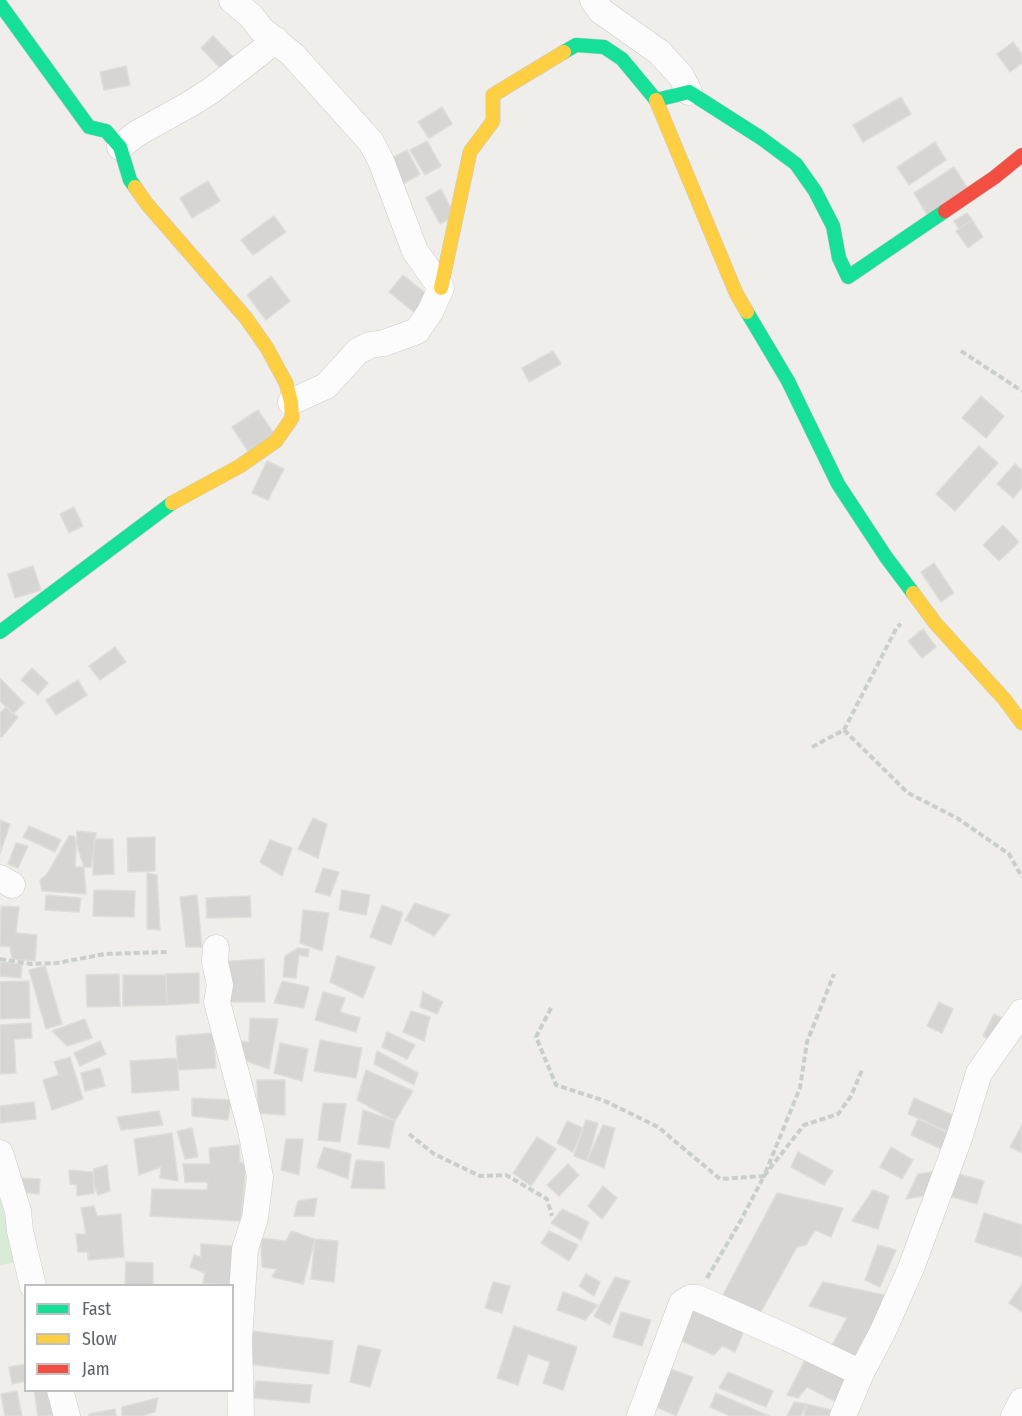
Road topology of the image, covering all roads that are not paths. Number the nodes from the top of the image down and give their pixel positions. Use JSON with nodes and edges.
{"nodes":[{"id":1,"x":232,"y":0,"type":"edge"},
{"id":2,"x":593,"y":0,"type":"edge"},
{"id":3,"x":0,"y":4,"type":"edge"},
{"id":4,"x":276,"y":40,"type":"junction"},
{"id":5,"x":689,"y":92,"type":"junction"},
{"id":6,"x":656,"y":100,"type":"junction"},
{"id":7,"x":120,"y":147,"type":"junction"},
{"id":8,"x":1022,"y":155,"type":"edge"},
{"id":9,"x":441,"y":288,"type":"junction"},
{"id":10,"x":291,"y":402,"type":"junction"},
{"id":11,"x":0,"y":632,"type":"edge"},
{"id":12,"x":1022,"y":723,"type":"edge"},
{"id":13,"x":216,"y":948,"type":"dead end"},
{"id":14,"x":1022,"y":1012,"type":"edge"},
{"id":15,"x":0,"y":1153,"type":"edge"},
{"id":16,"x":33,"y":1284,"type":"edge"},
{"id":17,"x":861,"y":1373,"type":"junction"},
{"id":18,"x":60,"y":1392,"type":"edge"},
{"id":19,"x":1022,"y":1401,"type":"edge"},
{"id":20,"x":66,"y":1416,"type":"edge"},
{"id":21,"x":241,"y":1416,"type":"edge"},
{"id":22,"x":640,"y":1416,"type":"edge"},
{"id":23,"x":843,"y":1416,"type":"edge"},
{"id":24,"x":1014,"y":1416,"type":"edge"}],
"edges":[{"from":1,"to":4,"type":"street"},
{"from":2,"to":5,"type":"street"},
{"from":3,"to":7,"type":"street"},
{"from":4,"to":7,"type":"street"},
{"from":4,"to":9,"type":"street"},
{"from":5,"to":6,"type":"street"},
{"from":5,"to":8,"type":"street"},
{"from":6,"to":9,"type":"street"},
{"from":6,"to":12,"type":"street"},
{"from":7,"to":10,"type":"street"},
{"from":9,"to":10,"type":"street"},
{"from":10,"to":11,"type":"street"},
{"from":13,"to":21,"type":"street"},
{"from":14,"to":17,"type":"street"},
{"from":15,"to":16,"type":"street"},
{"from":17,"to":22,"type":"street"},
{"from":17,"to":23,"type":"street"},
{"from":18,"to":20,"type":"street"},
{"from":19,"to":24,"type":"street"}]}
